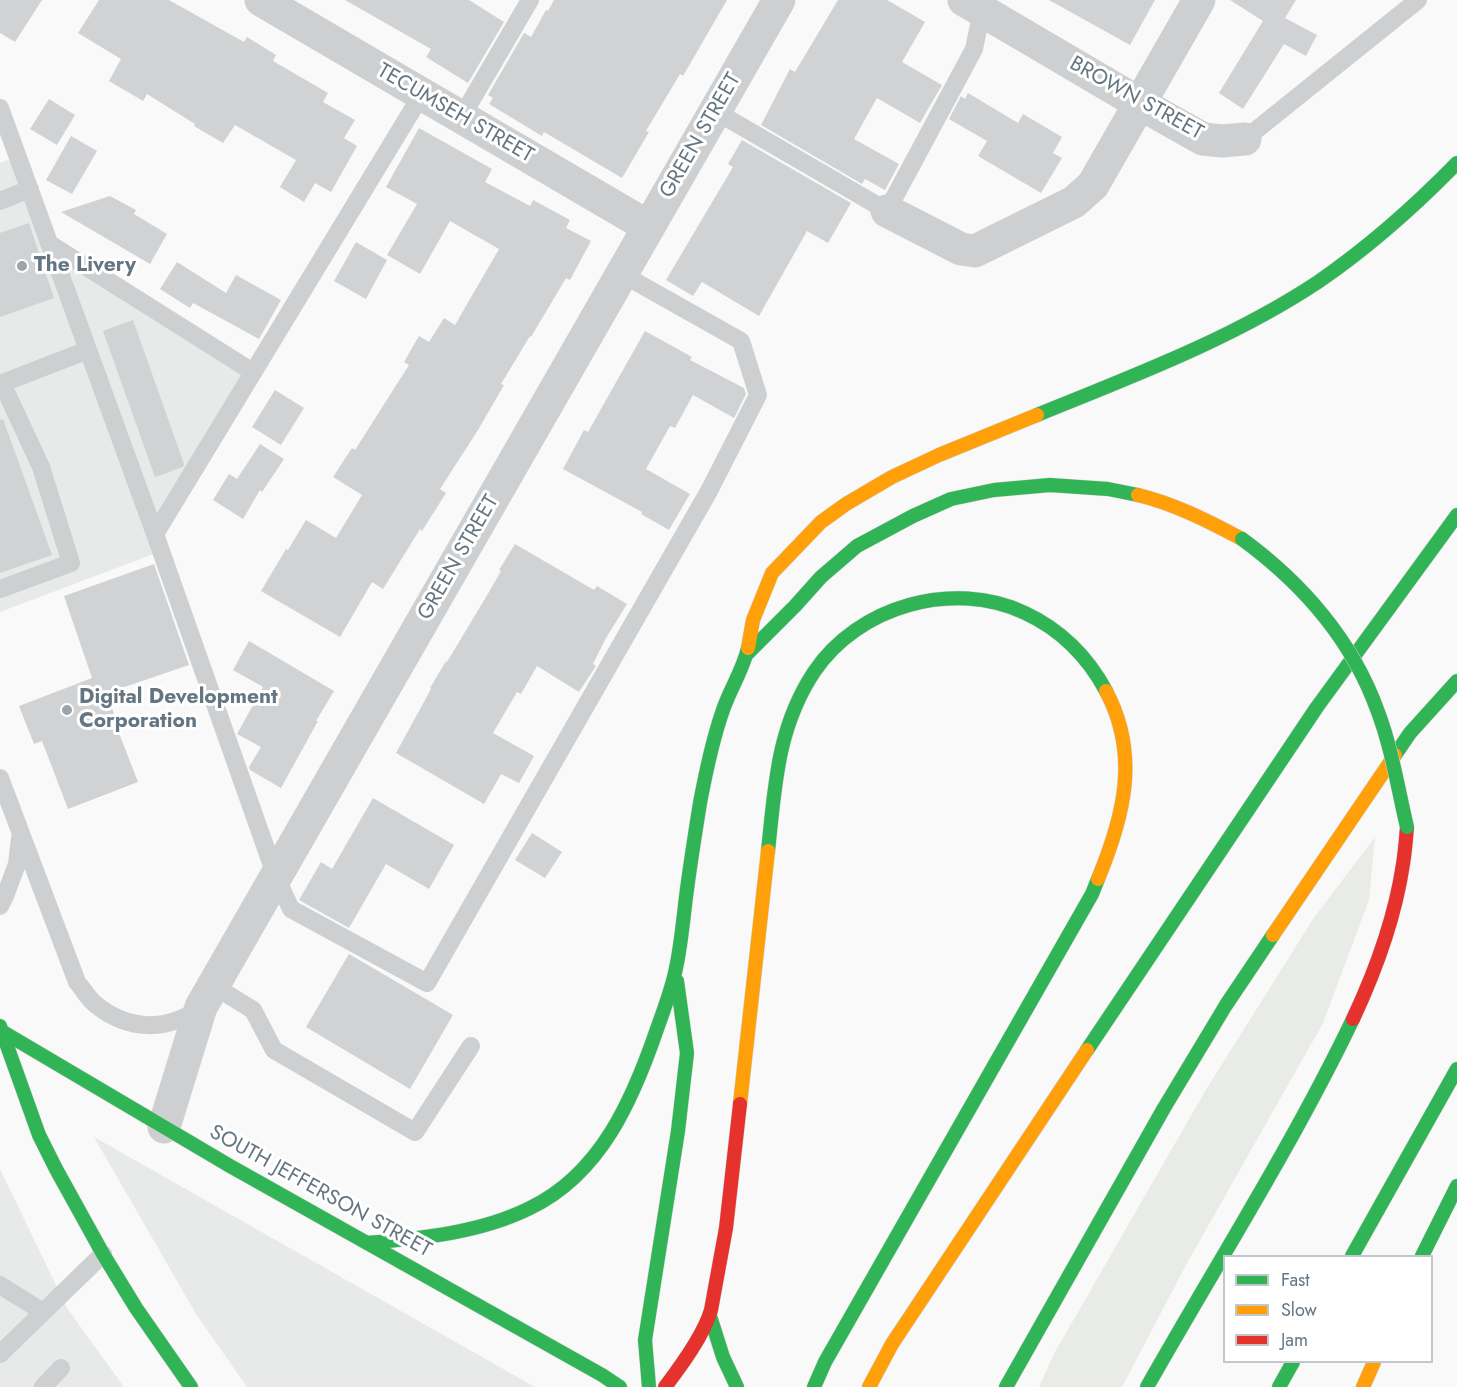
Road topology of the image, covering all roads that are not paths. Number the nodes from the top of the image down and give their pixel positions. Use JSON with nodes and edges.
{"nodes":[{"id":1,"x":261,"y":0,"type":"edge"},
{"id":2,"x":530,"y":0,"type":"edge"},
{"id":3,"x":779,"y":0,"type":"edge"},
{"id":4,"x":1199,"y":0,"type":"edge"},
{"id":5,"x":1418,"y":0,"type":"edge"},
{"id":6,"x":978,"y":3,"type":"edge"},
{"id":7,"x":422,"y":94,"type":"junction"},
{"id":8,"x":1139,"y":104,"type":"junction"},
{"id":9,"x":0,"y":108,"type":"edge"},
{"id":10,"x":715,"y":111,"type":"junction"},
{"id":11,"x":461,"y":118,"type":"junction"},
{"id":12,"x":1245,"y":139,"type":"joint"},
{"id":13,"x":1457,"y":163,"type":"edge"},
{"id":14,"x":30,"y":189,"type":"junction"},
{"id":15,"x":0,"y":201,"type":"edge"},
{"id":16,"x":887,"y":211,"type":"junction"},
{"id":17,"x":649,"y":227,"type":"junction"},
{"id":18,"x":50,"y":244,"type":"junction"},
{"id":19,"x":622,"y":274,"type":"junction"},
{"id":20,"x":88,"y":350,"type":"junction"},
{"id":21,"x":253,"y":372,"type":"junction"},
{"id":22,"x":1,"y":383,"type":"edge"},
{"id":23,"x":1457,"y":515,"type":"edge"},
{"id":24,"x":155,"y":534,"type":"junction"},
{"id":25,"x":0,"y":589,"type":"edge"},
{"id":26,"x":746,"y":655,"type":"junction"},
{"id":27,"x":1457,"y":681,"type":"edge"},
{"id":28,"x":0,"y":778,"type":"edge"},
{"id":29,"x":20,"y":833,"type":"junction"},
{"id":30,"x":276,"y":877,"type":"junction"},
{"id":31,"x":0,"y":906,"type":"edge"},
{"id":32,"x":676,"y":970,"type":"junction"},
{"id":33,"x":207,"y":996,"type":"junction"},
{"id":34,"x":0,"y":1010,"type":"edge"},
{"id":35,"x":1,"y":1030,"type":"edge"},
{"id":36,"x":471,"y":1046,"type":"dead end"},
{"id":37,"x":1457,"y":1069,"type":"edge"},
{"id":38,"x":164,"y":1127,"type":"junction"},
{"id":39,"x":1457,"y":1186,"type":"edge"},
{"id":40,"x":367,"y":1243,"type":"junction"},
{"id":41,"x":103,"y":1254,"type":"junction"},
{"id":42,"x":1353,"y":1255,"type":"edge"},
{"id":43,"x":1423,"y":1255,"type":"edge"},
{"id":44,"x":0,"y":1285,"type":"edge"},
{"id":45,"x":43,"y":1312,"type":"junction"},
{"id":46,"x":710,"y":1316,"type":"junction"},
{"id":47,"x":0,"y":1354,"type":"edge"},
{"id":48,"x":1292,"y":1363,"type":"edge"},
{"id":49,"x":1374,"y":1363,"type":"edge"},
{"id":50,"x":61,"y":1368,"type":"dead end"},
{"id":51,"x":43,"y":1387,"type":"edge"},
{"id":52,"x":191,"y":1387,"type":"edge"},
{"id":53,"x":620,"y":1387,"type":"edge"},
{"id":54,"x":648,"y":1387,"type":"edge"},
{"id":55,"x":665,"y":1387,"type":"edge"},
{"id":56,"x":737,"y":1387,"type":"edge"},
{"id":57,"x":814,"y":1387,"type":"edge"},
{"id":58,"x":869,"y":1387,"type":"edge"},
{"id":59,"x":1006,"y":1387,"type":"edge"},
{"id":60,"x":1147,"y":1387,"type":"edge"},
{"id":61,"x":1279,"y":1387,"type":"edge"},
{"id":62,"x":1363,"y":1387,"type":"edge"}],
"edges":[{"from":1,"to":7,"type":"street","name":"TECUMSEH STREET"},
{"from":2,"to":11,"type":"lane"},
{"from":3,"to":10,"type":"street","name":"GREEN STREET"},
{"from":4,"to":8,"type":"street"},
{"from":5,"to":12,"type":"lane","name":"BROWN STREET"},
{"from":6,"to":8,"type":"street","name":"BROWN STREET"},
{"from":6,"to":16,"type":"lane"},
{"from":7,"to":11,"type":"street","name":"TECUMSEH STREET"},
{"from":7,"to":21,"type":"lane"},
{"from":8,"to":12,"type":"street","name":"BROWN STREET"},
{"from":8,"to":16,"type":"street"},
{"from":9,"to":14,"type":"lane"},
{"from":10,"to":16,"type":"lane"},
{"from":10,"to":17,"type":"street","name":"GREEN STREET"},
{"from":11,"to":17,"type":"street","name":"TECUMSEH STREET"},
{"from":13,"to":26,"type":"main road"},
{"from":14,"to":15,"type":"lane"},
{"from":14,"to":18,"type":"lane"},
{"from":17,"to":19,"type":"street","name":"GREEN STREET"},
{"from":18,"to":20,"type":"lane"},
{"from":18,"to":21,"type":"lane"},
{"from":19,"to":30,"type":"street","name":"GREEN STREET"},
{"from":19,"to":30,"type":"lane"},
{"from":20,"to":22,"type":"lane"},
{"from":20,"to":24,"type":"lane"},
{"from":21,"to":24,"type":"lane"},
{"from":22,"to":25,"type":"lane"},
{"from":23,"to":58,"type":"main road"},
{"from":24,"to":30,"type":"lane"},
{"from":26,"to":32,"type":"main road"},
{"from":26,"to":60,"type":"main road","bridge":true},
{"from":27,"to":59,"type":"main road"},
{"from":28,"to":29,"type":"lane"},
{"from":29,"to":31,"type":"lane"},
{"from":29,"to":33,"type":"lane"},
{"from":30,"to":33,"type":"street","name":"GREEN STREET"},
{"from":32,"to":40,"type":"main road"},
{"from":32,"to":54,"type":"main road"},
{"from":33,"to":36,"type":"lane"},
{"from":33,"to":38,"type":"street","name":"GREEN STREET"},
{"from":34,"to":35,"type":"main road"},
{"from":35,"to":38,"type":"main road","name":"SOUTH JEFFERSON STREET"},
{"from":35,"to":41,"type":"main road"},
{"from":37,"to":42,"type":"main road"},
{"from":38,"to":40,"type":"main road","name":"SOUTH JEFFERSON STREET"},
{"from":39,"to":43,"type":"main road"},
{"from":40,"to":53,"type":"main road","name":"SOUTH JEFFERSON STREET"},
{"from":41,"to":45,"type":"lane"},
{"from":41,"to":52,"type":"main road"},
{"from":44,"to":45,"type":"lane"},
{"from":45,"to":47,"type":"lane"},
{"from":46,"to":55,"type":"main road"},
{"from":46,"to":56,"type":"main road"},
{"from":46,"to":57,"type":"main road"},
{"from":48,"to":61,"type":"main road"},
{"from":49,"to":62,"type":"main road"},
{"from":50,"to":51,"type":"lane"}]}
